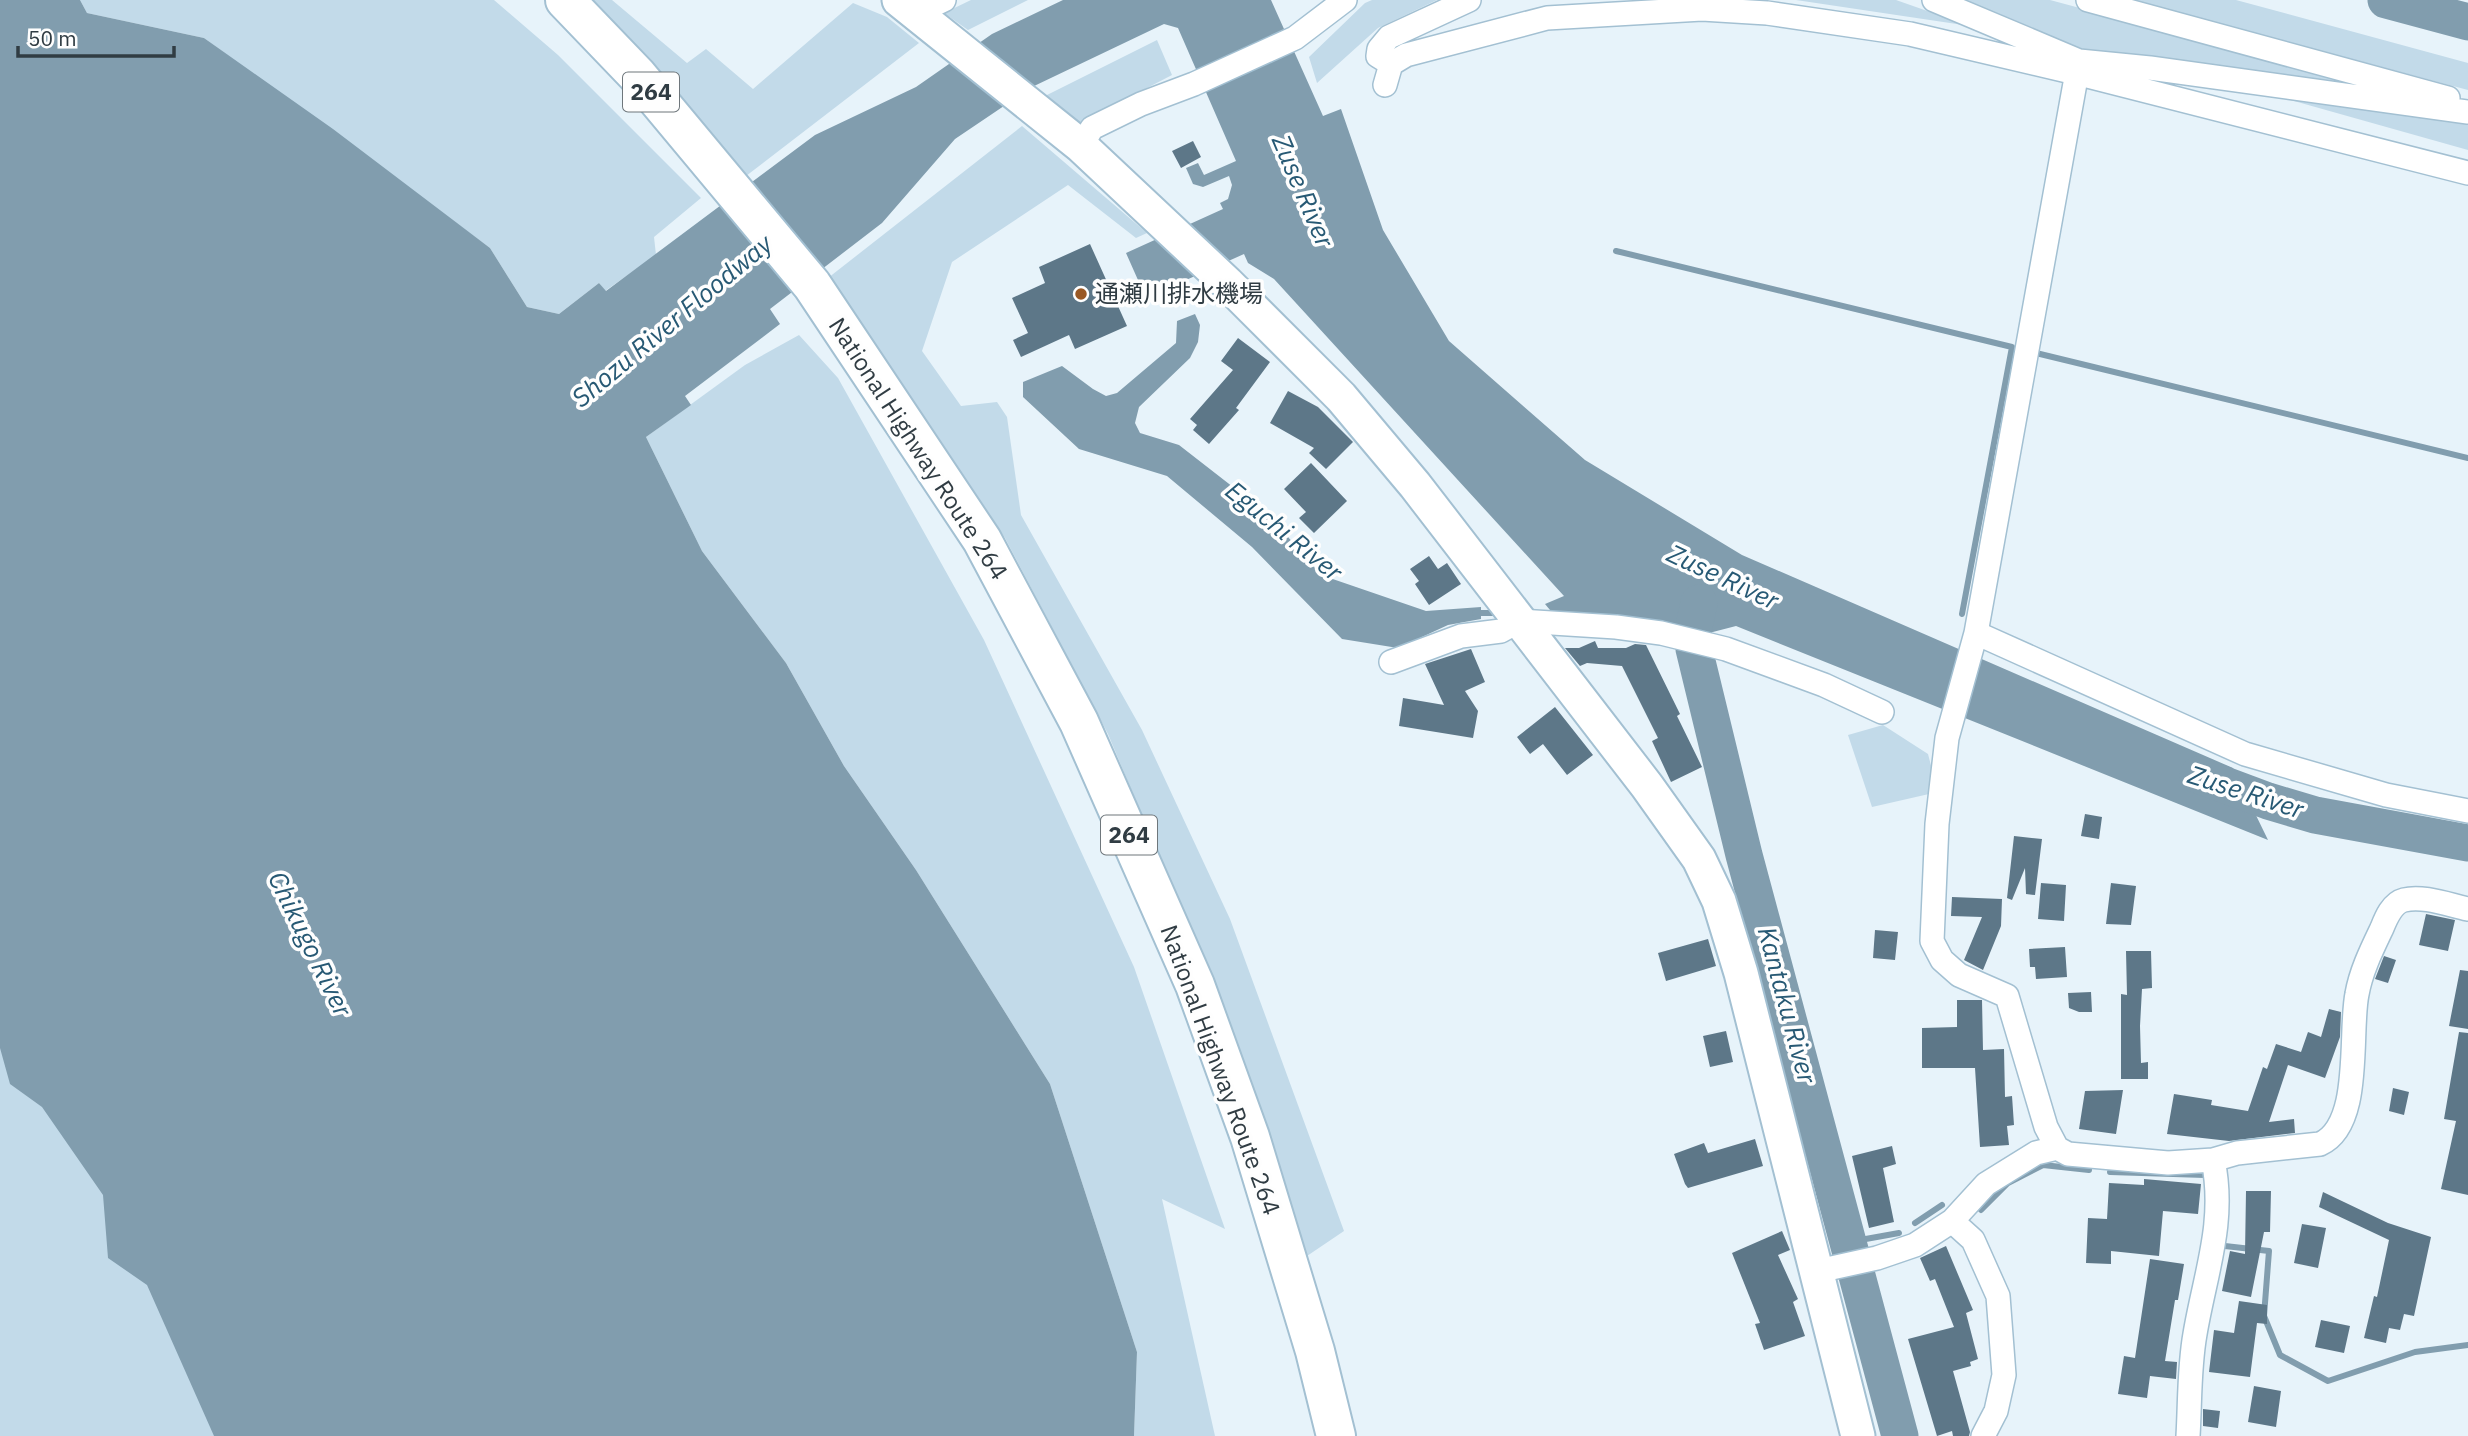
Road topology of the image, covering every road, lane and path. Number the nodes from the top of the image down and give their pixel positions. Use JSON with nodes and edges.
{"nodes":[{"id":1,"x":565,"y":0,"type":"edge"},
{"id":2,"x":1345,"y":0,"type":"edge"},
{"id":3,"x":1469,"y":0,"type":"edge"},
{"id":4,"x":1934,"y":0,"type":"edge"},
{"id":5,"x":2088,"y":0,"type":"edge"},
{"id":6,"x":922,"y":8,"type":"edge"},
{"id":7,"x":2077,"y":67,"type":"junction"},
{"id":8,"x":2468,"y":104,"type":"edge"},
{"id":9,"x":2468,"y":111,"type":"edge"},
{"id":10,"x":1073,"y":140,"type":"junction"},
{"id":11,"x":2468,"y":173,"type":"edge"},
{"id":12,"x":1513,"y":612,"type":"junction"},
{"id":13,"x":1975,"y":636,"type":"junction"},
{"id":14,"x":1391,"y":662,"type":"dead end"},
{"id":15,"x":1882,"y":712,"type":"dead end"},
{"id":16,"x":2468,"y":811,"type":"edge"},
{"id":17,"x":2468,"y":909,"type":"edge"},
{"id":18,"x":2057,"y":1148,"type":"junction"},
{"id":19,"x":2213,"y":1160,"type":"junction"},
{"id":20,"x":1952,"y":1221,"type":"junction"},
{"id":21,"x":1828,"y":1268,"type":"junction"},
{"id":22,"x":1336,"y":1436,"type":"edge"},
{"id":23,"x":1858,"y":1436,"type":"edge"},
{"id":24,"x":1983,"y":1436,"type":"edge"},
{"id":25,"x":2188,"y":1436,"type":"edge"}],
"edges":[{"from":1,"to":22,"type":"highway","name":"National Highway Route 264","number":"264"},
{"from":2,"to":10,"type":"street"},
{"from":3,"to":7,"type":"street"},
{"from":4,"to":7,"type":"street"},
{"from":5,"to":8,"type":"street"},
{"from":6,"to":10,"type":"street"},
{"from":7,"to":9,"type":"street"},
{"from":7,"to":11,"type":"street"},
{"from":7,"to":13,"type":"street"},
{"from":10,"to":12,"type":"street"},
{"from":12,"to":14,"type":"street"},
{"from":12,"to":15,"type":"street"},
{"from":12,"to":21,"type":"street"},
{"from":13,"to":16,"type":"street"},
{"from":13,"to":18,"type":"street"},
{"from":17,"to":19,"type":"street"},
{"from":18,"to":19,"type":"street"},
{"from":18,"to":20,"type":"street"},
{"from":19,"to":25,"type":"street"},
{"from":20,"to":21,"type":"street"},
{"from":20,"to":24,"type":"street"},
{"from":21,"to":23,"type":"street"}]}
